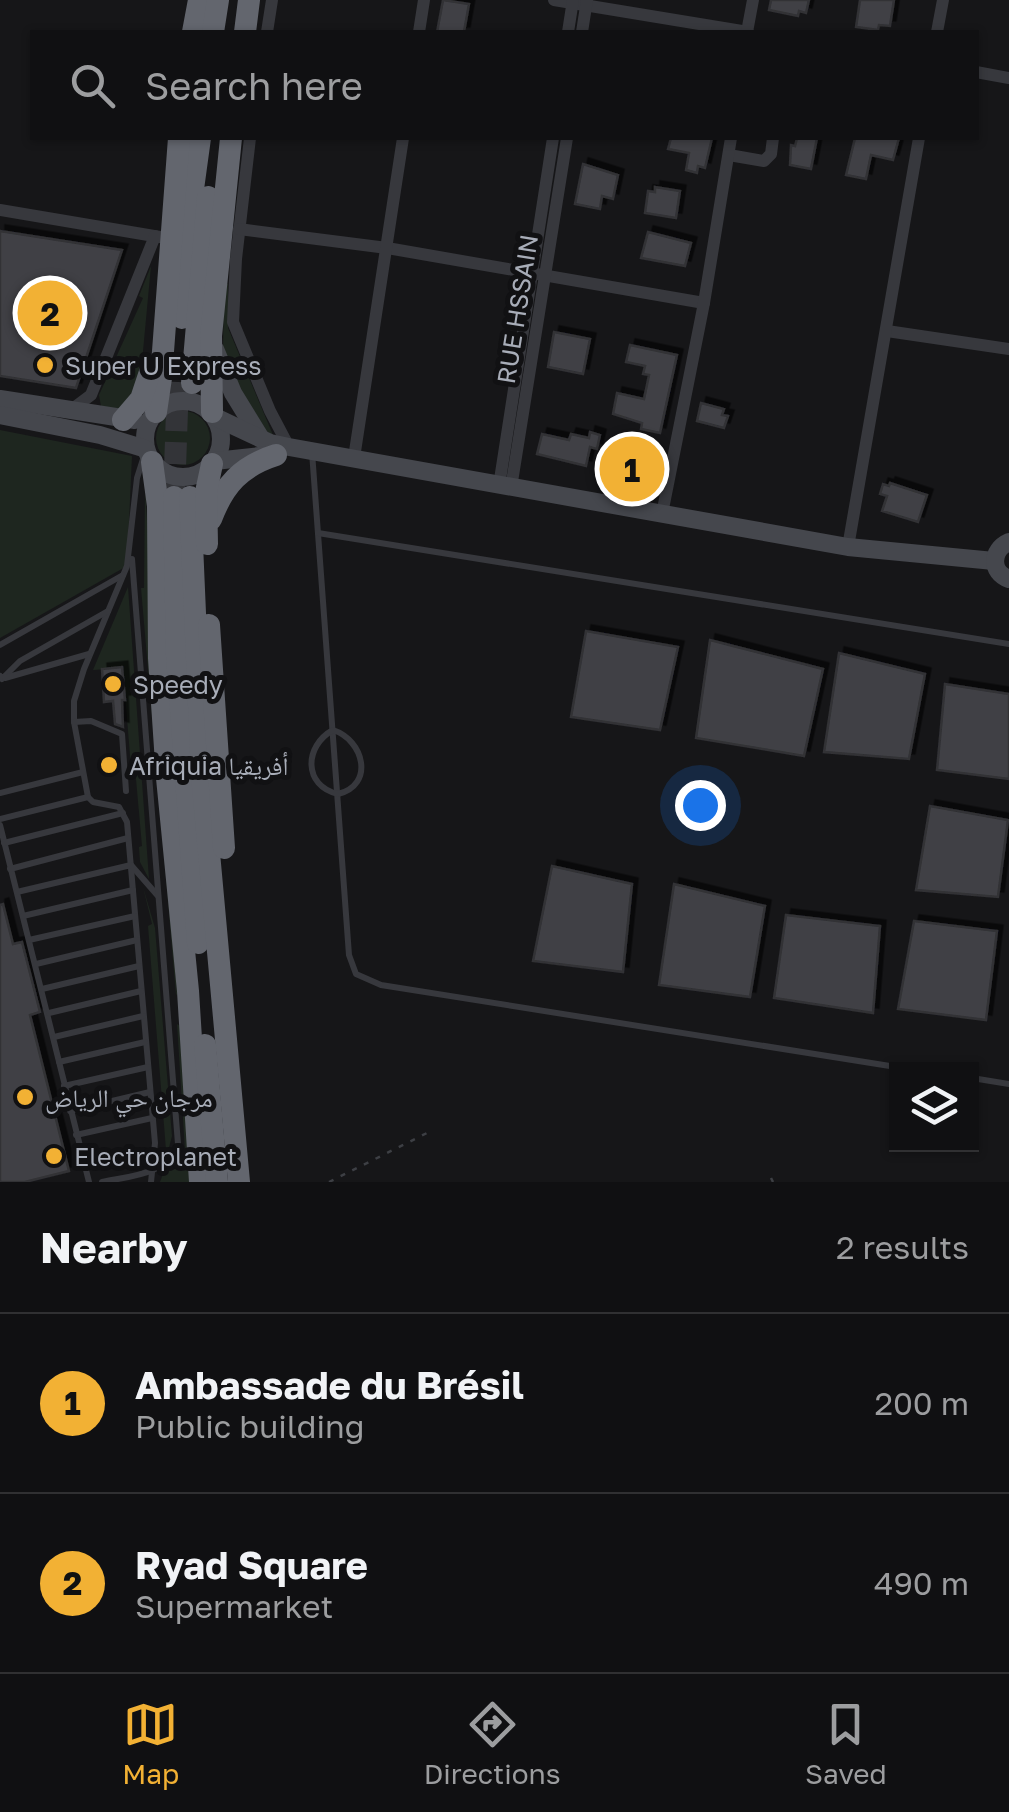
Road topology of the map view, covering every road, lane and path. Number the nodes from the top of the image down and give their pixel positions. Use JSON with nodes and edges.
{"nodes":[{"id":1,"x":199,"y":0,"type":"edge"},
{"id":2,"x":218,"y":0,"type":"edge"},
{"id":3,"x":234,"y":0,"type":"edge"},
{"id":4,"x":249,"y":0,"type":"edge"},
{"id":5,"x":272,"y":0,"type":"edge"},
{"id":6,"x":424,"y":0,"type":"edge"},
{"id":7,"x":753,"y":0,"type":"edge"},
{"id":8,"x":943,"y":0,"type":"edge"},
{"id":9,"x":570,"y":1,"type":"edge"},
{"id":10,"x":193,"y":30,"type":"edge"},
{"id":11,"x":213,"y":30,"type":"edge"},
{"id":12,"x":229,"y":30,"type":"edge"},
{"id":13,"x":244,"y":30,"type":"edge"},
{"id":14,"x":266,"y":30,"type":"edge"},
{"id":15,"x":419,"y":30,"type":"edge"},
{"id":16,"x":568,"y":30,"type":"edge"},
{"id":17,"x":581,"y":30,"type":"edge"},
{"id":18,"x":736,"y":30,"type":"edge"},
{"id":19,"x":747,"y":30,"type":"edge"},
{"id":20,"x":937,"y":30,"type":"edge"},
{"id":21,"x":979,"y":73,"type":"edge"},
{"id":22,"x":1009,"y":78,"type":"edge"},
{"id":23,"x":178,"y":140,"type":"edge"},
{"id":24,"x":200,"y":140,"type":"edge"},
{"id":25,"x":216,"y":140,"type":"edge"},
{"id":26,"x":231,"y":140,"type":"edge"},
{"id":27,"x":250,"y":140,"type":"edge"},
{"id":28,"x":403,"y":140,"type":"edge"},
{"id":29,"x":553,"y":140,"type":"edge"},
{"id":30,"x":566,"y":140,"type":"edge"},
{"id":31,"x":731,"y":140,"type":"edge"},
{"id":32,"x":773,"y":140,"type":"edge"},
{"id":33,"x":919,"y":140,"type":"edge"},
{"id":34,"x":729,"y":155,"type":"junction"},
{"id":35,"x":0,"y":210,"type":"edge"},
{"id":36,"x":239,"y":229,"type":"junction"},
{"id":37,"x":163,"y":237,"type":"junction"},
{"id":38,"x":387,"y":248,"type":"junction"},
{"id":39,"x":227,"y":259,"type":"junction"},
{"id":40,"x":540,"y":275,"type":"junction"},
{"id":41,"x":704,"y":303,"type":"junction"},
{"id":42,"x":165,"y":313,"type":"junction"},
{"id":43,"x":887,"y":331,"type":"junction"},
{"id":44,"x":211,"y":336,"type":"junction"},
{"id":45,"x":1009,"y":349,"type":"edge"},
{"id":46,"x":92,"y":395,"type":"junction"},
{"id":47,"x":0,"y":399,"type":"edge"},
{"id":48,"x":68,"y":411,"type":"junction"},
{"id":49,"x":213,"y":414,"type":"junction"},
{"id":50,"x":0,"y":415,"type":"edge"},
{"id":51,"x":153,"y":415,"type":"junction"},
{"id":52,"x":113,"y":419,"type":"junction"},
{"id":53,"x":275,"y":446,"type":"junction"},
{"id":54,"x":312,"y":451,"type":"junction"},
{"id":55,"x":148,"y":454,"type":"junction"},
{"id":56,"x":354,"y":458,"type":"junction"},
{"id":57,"x":214,"y":463,"type":"junction"},
{"id":58,"x":505,"y":487,"type":"junction"},
{"id":59,"x":662,"y":514,"type":"junction"},
{"id":60,"x":206,"y":532,"type":"junction"},
{"id":61,"x":318,"y":533,"type":"junction"},
{"id":62,"x":1009,"y":542,"type":"edge"},
{"id":63,"x":848,"y":547,"type":"junction"},
{"id":64,"x":132,"y":548,"type":"junction"},
{"id":65,"x":994,"y":561,"type":"junction"},
{"id":66,"x":124,"y":574,"type":"junction"},
{"id":67,"x":1009,"y":580,"type":"edge"},
{"id":68,"x":109,"y":610,"type":"junction"},
{"id":69,"x":1009,"y":644,"type":"edge"},
{"id":70,"x":0,"y":645,"type":"edge"},
{"id":71,"x":90,"y":654,"type":"junction"},
{"id":72,"x":0,"y":678,"type":"edge"},
{"id":73,"x":74,"y":722,"type":"junction"},
{"id":74,"x":333,"y":730,"type":"junction"},
{"id":75,"x":83,"y":772,"type":"junction"},
{"id":76,"x":126,"y":791,"type":"dead end"},
{"id":77,"x":0,"y":793,"type":"edge"},
{"id":78,"x":338,"y":794,"type":"junction"},
{"id":79,"x":88,"y":797,"type":"junction"},
{"id":80,"x":123,"y":812,"type":"junction"},
{"id":81,"x":0,"y":822,"type":"edge"},
{"id":82,"x":128,"y":838,"type":"junction"},
{"id":83,"x":4,"y":843,"type":"junction"},
{"id":84,"x":131,"y":865,"type":"junction"},
{"id":85,"x":10,"y":868,"type":"junction"},
{"id":86,"x":133,"y":890,"type":"junction"},
{"id":87,"x":17,"y":892,"type":"junction"},
{"id":88,"x":159,"y":897,"type":"junction"},
{"id":89,"x":23,"y":916,"type":"junction"},
{"id":90,"x":135,"y":916,"type":"junction"},
{"id":91,"x":30,"y":940,"type":"junction"},
{"id":92,"x":137,"y":940,"type":"junction"},
{"id":93,"x":36,"y":964,"type":"junction"},
{"id":94,"x":139,"y":966,"type":"junction"},
{"id":95,"x":42,"y":988,"type":"junction"},
{"id":96,"x":141,"y":991,"type":"junction"},
{"id":97,"x":168,"y":1006,"type":"junction"},
{"id":98,"x":48,"y":1013,"type":"junction"},
{"id":99,"x":143,"y":1016,"type":"junction"},
{"id":100,"x":224,"y":1026,"type":"junction"},
{"id":101,"x":197,"y":1032,"type":"junction"},
{"id":102,"x":54,"y":1038,"type":"junction"},
{"id":103,"x":146,"y":1042,"type":"junction"},
{"id":104,"x":59,"y":1062,"type":"junction"},
{"id":105,"x":889,"y":1066,"type":"edge"},
{"id":106,"x":148,"y":1067,"type":"junction"},
{"id":107,"x":979,"y":1079,"type":"edge"},
{"id":108,"x":1009,"y":1084,"type":"edge"},
{"id":109,"x":64,"y":1086,"type":"junction"},
{"id":110,"x":150,"y":1092,"type":"junction"},
{"id":111,"x":70,"y":1111,"type":"junction"},
{"id":112,"x":152,"y":1118,"type":"junction"},
{"id":113,"x":433,"y":1130,"type":"dead end"},
{"id":114,"x":76,"y":1135,"type":"junction"},
{"id":115,"x":154,"y":1170,"type":"junction"},
{"id":116,"x":89,"y":1182,"type":"edge"},
{"id":117,"x":102,"y":1182,"type":"edge"},
{"id":118,"x":152,"y":1182,"type":"edge"},
{"id":119,"x":200,"y":1182,"type":"edge"},
{"id":120,"x":217,"y":1182,"type":"edge"},
{"id":121,"x":239,"y":1182,"type":"edge"},
{"id":122,"x":330,"y":1182,"type":"edge"}],
"edges":[{"from":1,"to":10,"type":"highway"},
{"from":2,"to":11,"type":"highway"},
{"from":3,"to":12,"type":"highway"},
{"from":4,"to":13,"type":"highway"},
{"from":5,"to":14,"type":"street"},
{"from":6,"to":15,"type":"street"},
{"from":7,"to":19,"type":"street"},
{"from":8,"to":20,"type":"street"},
{"from":9,"to":16,"type":"street"},
{"from":9,"to":17,"type":"street"},
{"from":9,"to":18,"type":"street"},
{"from":21,"to":22,"type":"street"},
{"from":23,"to":37,"type":"highway"},
{"from":24,"to":25,"type":"highway"},
{"from":26,"to":39,"type":"highway"},
{"from":27,"to":36,"type":"street"},
{"from":28,"to":38,"type":"street"},
{"from":29,"to":40,"type":"street","name":"RUE HSSAIN"},
{"from":30,"to":40,"type":"street","name":"RUE HSSAIN"},
{"from":31,"to":34,"type":"street"},
{"from":32,"to":34,"type":"street"},
{"from":33,"to":43,"type":"street"},
{"from":34,"to":41,"type":"street"},
{"from":35,"to":37,"type":"street"},
{"from":36,"to":38,"type":"street"},
{"from":36,"to":39,"type":"street"},
{"from":37,"to":42,"type":"highway"},
{"from":37,"to":46,"type":"street"},
{"from":38,"to":40,"type":"street"},
{"from":38,"to":56,"type":"street"},
{"from":39,"to":44,"type":"highway"},
{"from":39,"to":53,"type":"street"},
{"from":40,"to":41,"type":"street"},
{"from":40,"to":58,"type":"street","name":"RUE HSSAIN"},
{"from":41,"to":59,"type":"street"},
{"from":42,"to":51,"type":"highway"},
{"from":42,"to":52,"type":"highway"},
{"from":43,"to":45,"type":"street"},
{"from":43,"to":63,"type":"street"},
{"from":44,"to":49,"type":"highway"},
{"from":44,"to":53,"type":"street"},
{"from":46,"to":48,"type":"street"},
{"from":46,"to":52,"type":"street"},
{"from":47,"to":48,"type":"street"},
{"from":48,"to":52,"type":"street"},
{"from":49,"to":51,"type":"street"},
{"from":49,"to":53,"type":"street"},
{"from":49,"to":57,"type":"street"},
{"from":50,"to":55,"type":"street"},
{"from":51,"to":52,"type":"street"},
{"from":51,"to":55,"type":"street"},
{"from":53,"to":54,"type":"street"},
{"from":53,"to":57,"type":"street"},
{"from":53,"to":60,"type":"highway"},
{"from":54,"to":56,"type":"street"},
{"from":54,"to":61,"type":"lane"},
{"from":55,"to":57,"type":"street"},
{"from":55,"to":64,"type":"lane"},
{"from":55,"to":101,"type":"highway"},
{"from":56,"to":58,"type":"street"},
{"from":57,"to":60,"type":"highway"},
{"from":58,"to":59,"type":"street"},
{"from":59,"to":63,"type":"street"},
{"from":60,"to":100,"type":"highway"},
{"from":61,"to":69,"type":"lane"},
{"from":61,"to":74,"type":"lane"},
{"from":62,"to":65,"type":"street"},
{"from":63,"to":65,"type":"street"},
{"from":64,"to":66,"type":"lane"},
{"from":64,"to":88,"type":"lane"},
{"from":65,"to":67,"type":"street"},
{"from":66,"to":68,"type":"lane"},
{"from":66,"to":70,"type":"lane"},
{"from":68,"to":71,"type":"lane"},
{"from":68,"to":72,"type":"lane"},
{"from":71,"to":72,"type":"lane"},
{"from":71,"to":73,"type":"lane"},
{"from":73,"to":75,"type":"lane"},
{"from":73,"to":76,"type":"lane"},
{"from":74,"to":78,"type":"lane"},
{"from":74,"to":78,"type":"lane"},
{"from":74,"to":78,"type":"lane"},
{"from":75,"to":77,"type":"lane"},
{"from":75,"to":79,"type":"lane"},
{"from":78,"to":105,"type":"lane"},
{"from":79,"to":80,"type":"lane"},
{"from":79,"to":81,"type":"lane"},
{"from":80,"to":82,"type":"lane"},
{"from":80,"to":83,"type":"lane"},
{"from":81,"to":83,"type":"lane"},
{"from":82,"to":84,"type":"lane"},
{"from":82,"to":85,"type":"lane"},
{"from":83,"to":85,"type":"lane"},
{"from":84,"to":86,"type":"lane"},
{"from":84,"to":87,"type":"lane"},
{"from":84,"to":88,"type":"lane"},
{"from":85,"to":87,"type":"lane"},
{"from":86,"to":89,"type":"lane"},
{"from":86,"to":90,"type":"lane"},
{"from":87,"to":89,"type":"lane"},
{"from":88,"to":97,"type":"lane"},
{"from":89,"to":91,"type":"lane"},
{"from":90,"to":91,"type":"lane"},
{"from":90,"to":92,"type":"lane"},
{"from":91,"to":93,"type":"lane"},
{"from":92,"to":93,"type":"lane"},
{"from":92,"to":94,"type":"lane"},
{"from":93,"to":95,"type":"lane"},
{"from":94,"to":95,"type":"lane"},
{"from":94,"to":96,"type":"lane"},
{"from":95,"to":98,"type":"lane"},
{"from":96,"to":98,"type":"lane"},
{"from":96,"to":99,"type":"lane"},
{"from":97,"to":101,"type":"highway"},
{"from":97,"to":115,"type":"lane"},
{"from":98,"to":102,"type":"lane"},
{"from":99,"to":102,"type":"lane"},
{"from":99,"to":103,"type":"lane"},
{"from":100,"to":101,"type":"highway"},
{"from":100,"to":121,"type":"highway"},
{"from":101,"to":119,"type":"highway"},
{"from":101,"to":120,"type":"highway"},
{"from":102,"to":104,"type":"lane"},
{"from":103,"to":104,"type":"lane"},
{"from":103,"to":106,"type":"lane"},
{"from":104,"to":109,"type":"lane"},
{"from":106,"to":109,"type":"lane"},
{"from":106,"to":110,"type":"lane"},
{"from":107,"to":108,"type":"lane"},
{"from":109,"to":111,"type":"lane"},
{"from":110,"to":111,"type":"lane"},
{"from":110,"to":112,"type":"lane"},
{"from":111,"to":114,"type":"lane"},
{"from":112,"to":114,"type":"lane"},
{"from":112,"to":115,"type":"lane"},
{"from":113,"to":122,"type":"path"},
{"from":114,"to":116,"type":"lane"},
{"from":115,"to":117,"type":"lane"},
{"from":115,"to":118,"type":"lane"}]}
